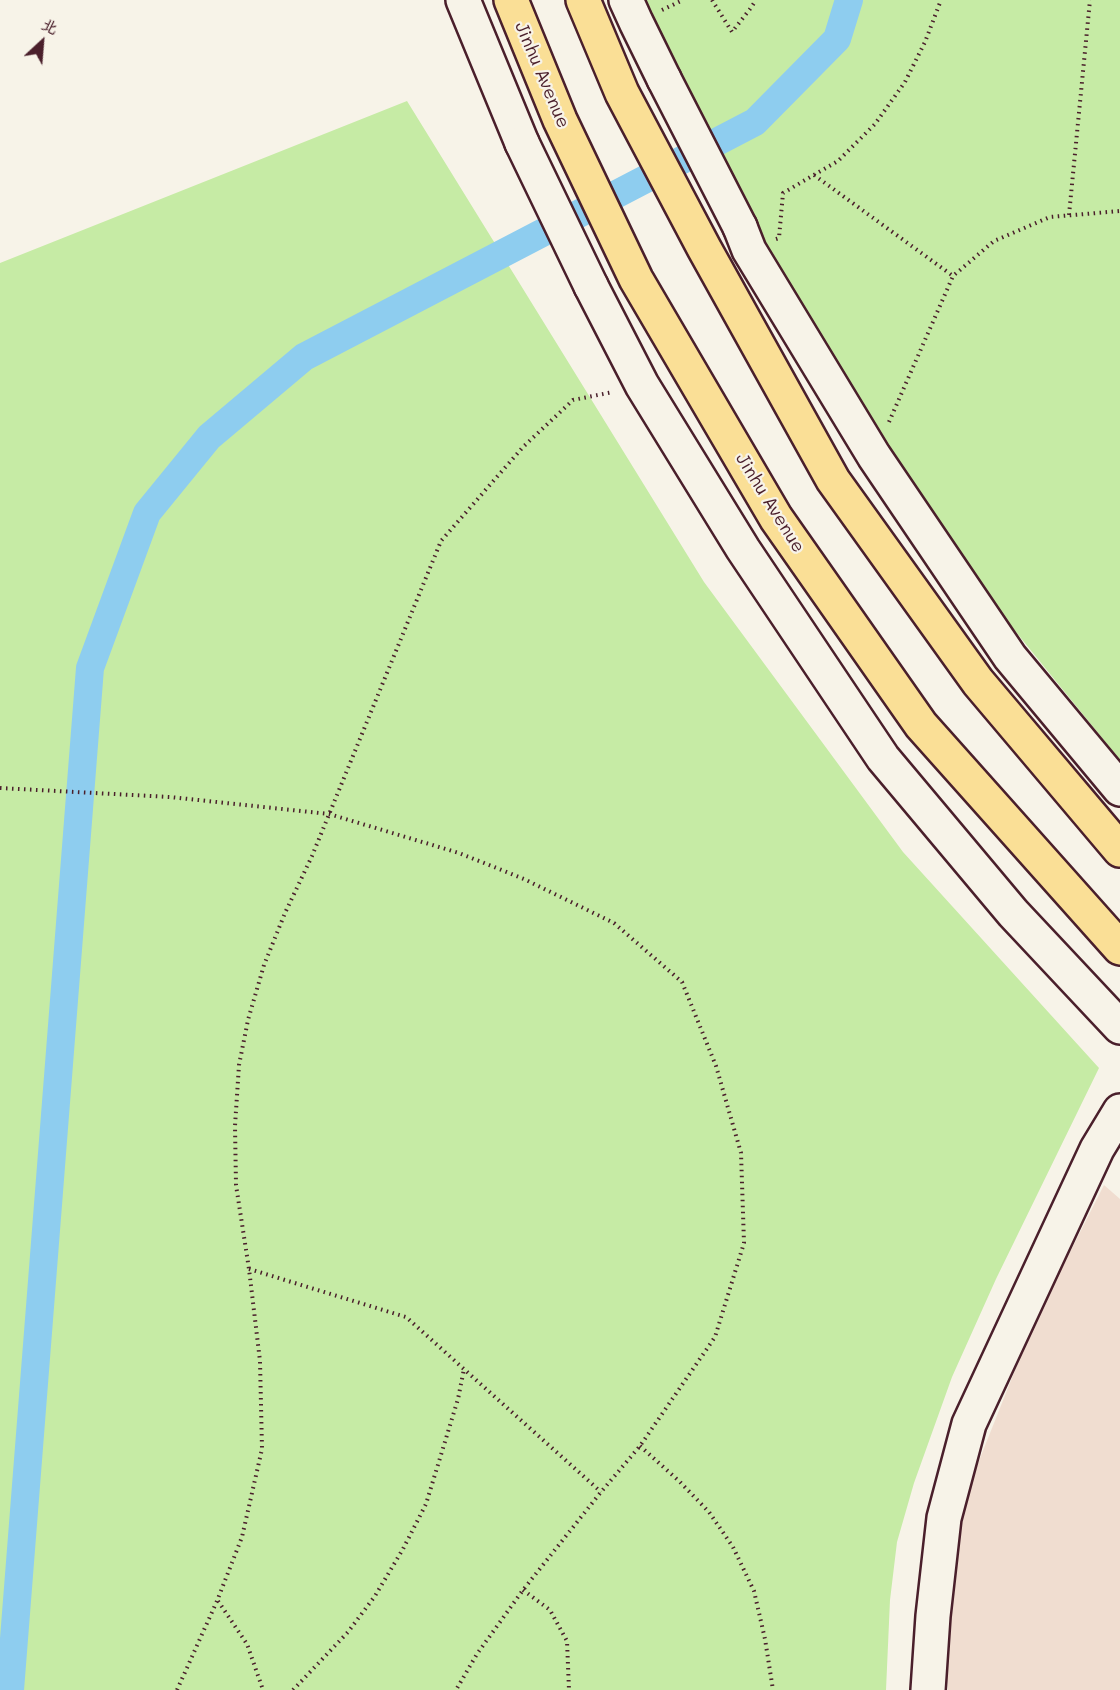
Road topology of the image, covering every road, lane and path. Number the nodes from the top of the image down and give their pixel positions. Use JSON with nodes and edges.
{"nodes":[{"id":1,"x":463,"y":0,"type":"edge"},
{"id":2,"x":511,"y":0,"type":"edge"},
{"id":3,"x":583,"y":0,"type":"edge"},
{"id":4,"x":627,"y":0,"type":"edge"},
{"id":5,"x":712,"y":0,"type":"edge"},
{"id":6,"x":756,"y":0,"type":"edge"},
{"id":7,"x":941,"y":0,"type":"edge"},
{"id":8,"x":1090,"y":0,"type":"edge"},
{"id":9,"x":814,"y":175,"type":"junction"},
{"id":10,"x":1120,"y":211,"type":"edge"},
{"id":11,"x":1069,"y":215,"type":"junction"},
{"id":12,"x":745,"y":239,"type":"junction"},
{"id":13,"x":953,"y":276,"type":"junction"},
{"id":14,"x":642,"y":385,"type":"junction"},
{"id":15,"x":874,"y":456,"type":"junction"},
{"id":16,"x":2,"y":788,"type":"edge"},
{"id":17,"x":1120,"y":789,"type":"edge"},
{"id":18,"x":329,"y":814,"type":"junction"},
{"id":19,"x":1120,"y":850,"type":"edge"},
{"id":20,"x":1120,"y":948,"type":"edge"},
{"id":21,"x":1120,"y":1027,"type":"edge"},
{"id":22,"x":1120,"y":1111,"type":"edge"},
{"id":23,"x":249,"y":1269,"type":"junction"},
{"id":24,"x":464,"y":1369,"type":"junction"},
{"id":25,"x":640,"y":1446,"type":"junction"},
{"id":26,"x":601,"y":1492,"type":"junction"},
{"id":27,"x":523,"y":1590,"type":"junction"},
{"id":28,"x":217,"y":1601,"type":"junction"},
{"id":29,"x":177,"y":1690,"type":"edge"},
{"id":30,"x":263,"y":1690,"type":"edge"},
{"id":31,"x":293,"y":1690,"type":"edge"},
{"id":32,"x":456,"y":1690,"type":"edge"},
{"id":33,"x":569,"y":1690,"type":"edge"},
{"id":34,"x":773,"y":1690,"type":"edge"},
{"id":35,"x":928,"y":1690,"type":"edge"}],
"edges":[{"from":1,"to":14,"type":"street"},
{"from":2,"to":20,"type":"main road","name":"Jinhu Avenue"},
{"from":3,"to":19,"type":"main road"},
{"from":4,"to":12,"type":"street"},
{"from":5,"to":6,"type":"path"},
{"from":7,"to":9,"type":"path"},
{"from":8,"to":11,"type":"path"},
{"from":9,"to":12,"type":"path"},
{"from":9,"to":13,"type":"path"},
{"from":10,"to":11,"type":"path"},
{"from":11,"to":13,"type":"path"},
{"from":12,"to":15,"type":"street"},
{"from":13,"to":15,"type":"path"},
{"from":14,"to":18,"type":"path"},
{"from":14,"to":21,"type":"street"},
{"from":15,"to":17,"type":"street"},
{"from":16,"to":18,"type":"path"},
{"from":18,"to":23,"type":"path"},
{"from":18,"to":25,"type":"path"},
{"from":22,"to":35,"type":"street"},
{"from":23,"to":24,"type":"path"},
{"from":23,"to":28,"type":"path"},
{"from":24,"to":26,"type":"path"},
{"from":24,"to":31,"type":"path"},
{"from":25,"to":26,"type":"path"},
{"from":25,"to":34,"type":"path"},
{"from":26,"to":27,"type":"path"},
{"from":27,"to":32,"type":"path"},
{"from":27,"to":33,"type":"path"},
{"from":28,"to":29,"type":"path"},
{"from":28,"to":30,"type":"path"}]}
